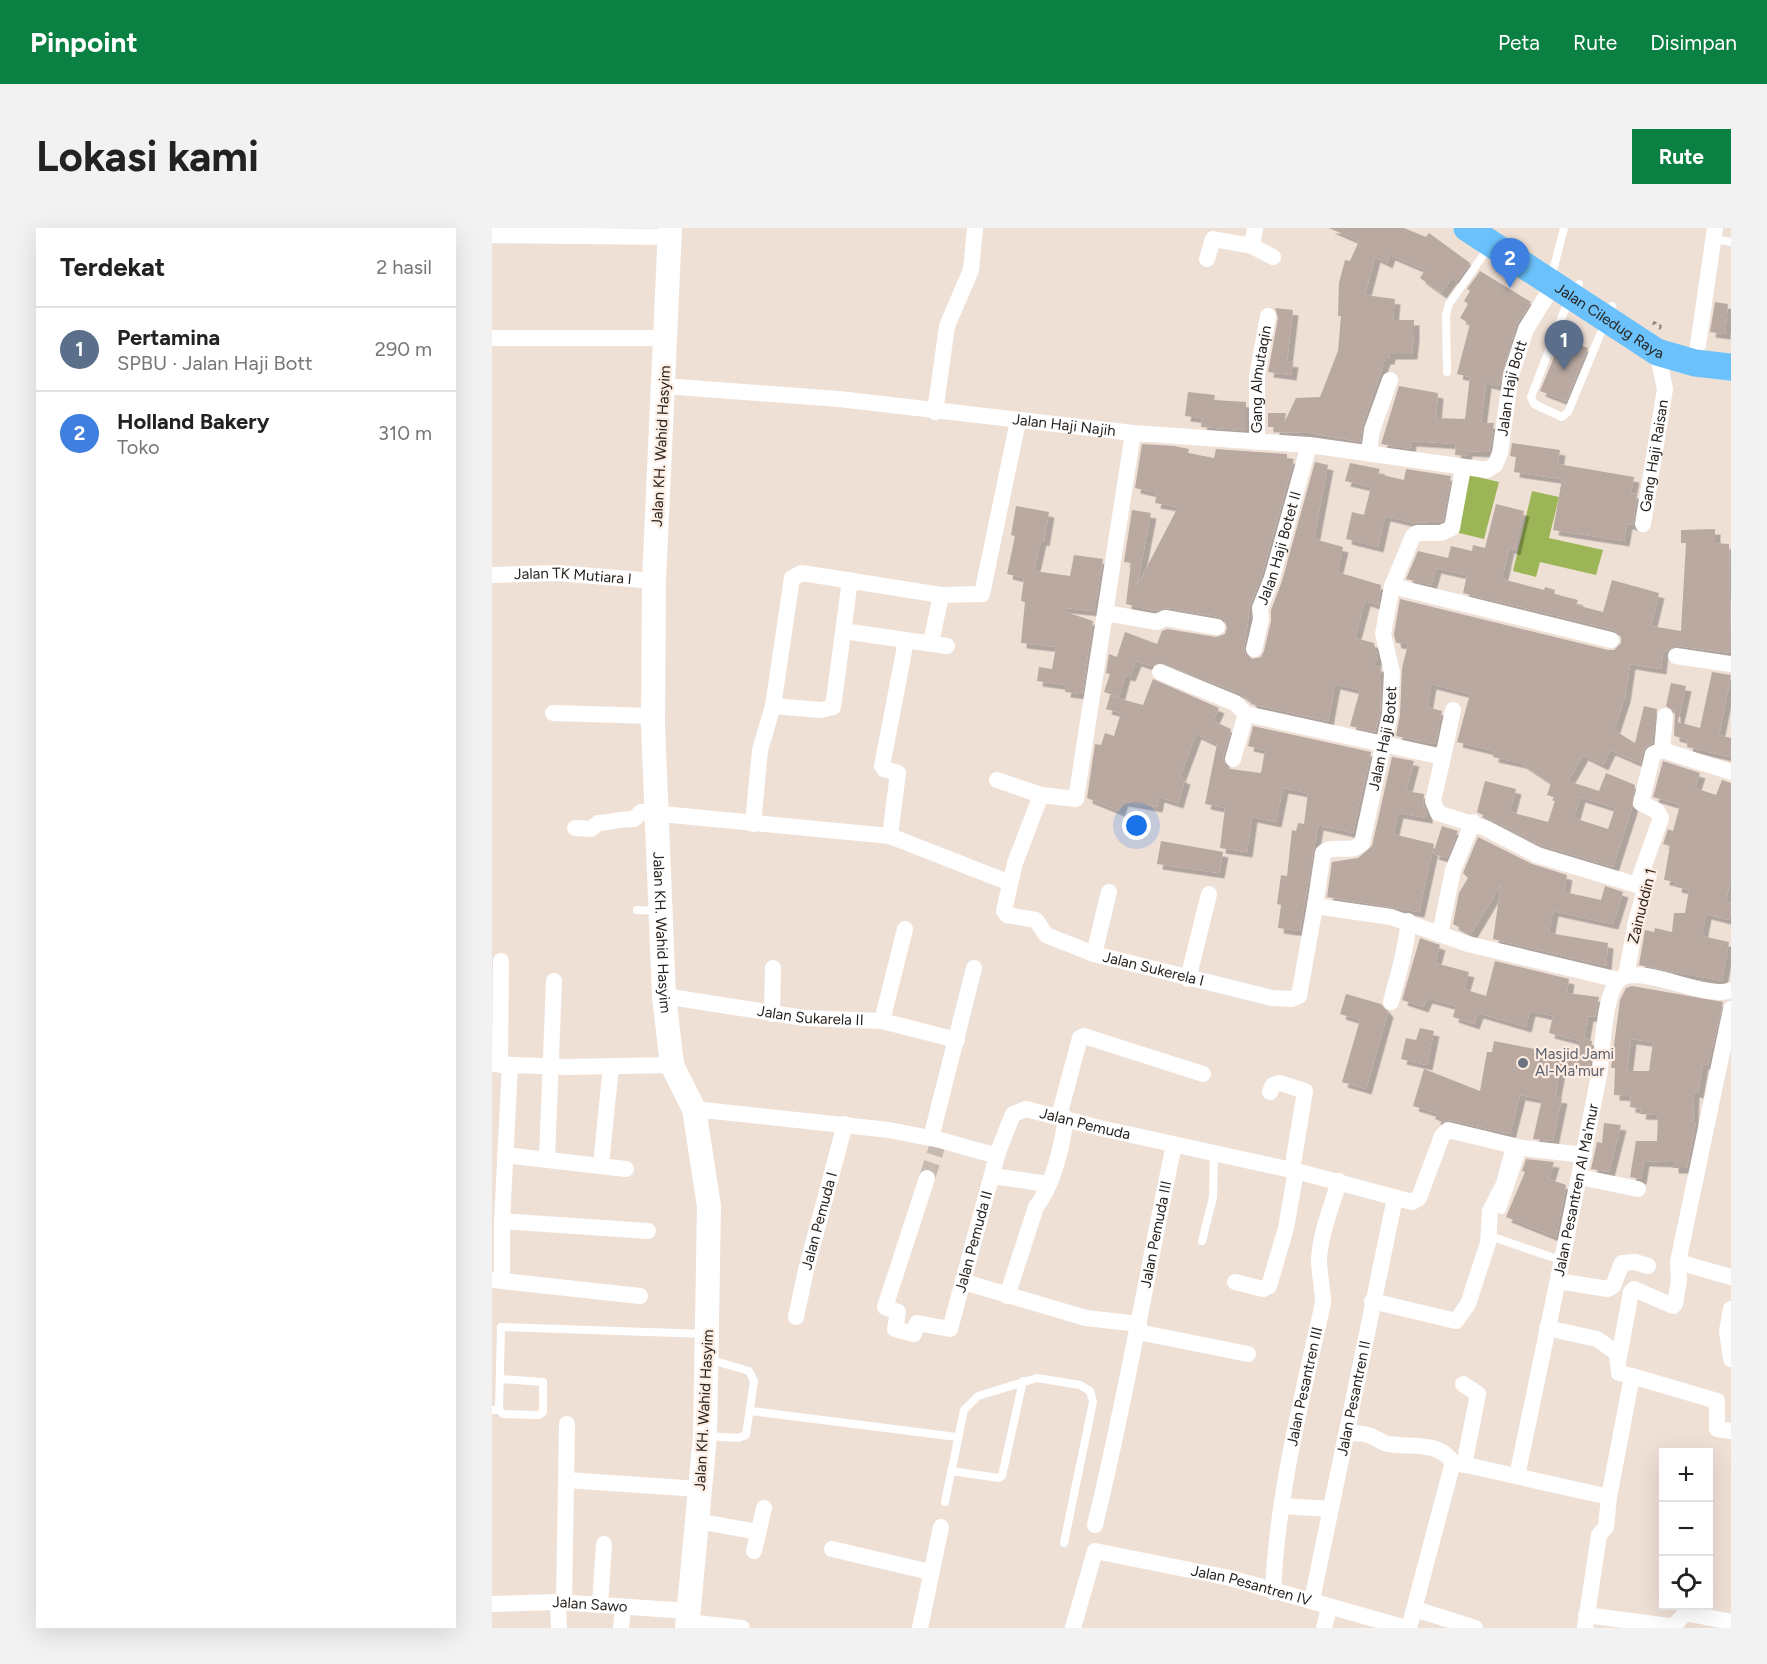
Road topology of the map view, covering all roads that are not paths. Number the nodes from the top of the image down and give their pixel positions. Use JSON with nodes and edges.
{"nodes":[{"id":1,"x":975,"y":228,"type":"edge"},
{"id":2,"x":1255,"y":228,"type":"edge"},
{"id":3,"x":1467,"y":228,"type":"edge"},
{"id":4,"x":1564,"y":228,"type":"edge"},
{"id":5,"x":660,"y":232,"type":"edge"},
{"id":6,"x":1714,"y":233,"type":"edge"},
{"id":7,"x":492,"y":235,"type":"edge"},
{"id":8,"x":1493,"y":236,"type":"edge"},
{"id":9,"x":1731,"y":242,"type":"edge"},
{"id":10,"x":1252,"y":246,"type":"junction"},
{"id":11,"x":1273,"y":257,"type":"dead end"},
{"id":12,"x":1207,"y":259,"type":"dead end"},
{"id":13,"x":1564,"y":283,"type":"junction"},
{"id":14,"x":1609,"y":313,"type":"junction"},
{"id":15,"x":1268,"y":316,"type":"dead end"},
{"id":16,"x":492,"y":338,"type":"edge"},
{"id":17,"x":667,"y":338,"type":"junction"},
{"id":18,"x":1659,"y":339,"type":"junction"},
{"id":19,"x":1698,"y":345,"type":"junction"},
{"id":20,"x":1731,"y":351,"type":"edge"},
{"id":21,"x":1731,"y":367,"type":"edge"},
{"id":22,"x":1446,"y":372,"type":"dead end"},
{"id":23,"x":1390,"y":380,"type":"dead end"},
{"id":24,"x":664,"y":386,"type":"junction"},
{"id":25,"x":935,"y":412,"type":"junction"},
{"id":26,"x":1018,"y":421,"type":"junction"},
{"id":27,"x":1133,"y":434,"type":"junction"},
{"id":28,"x":1257,"y":442,"type":"junction"},
{"id":29,"x":1309,"y":446,"type":"junction"},
{"id":30,"x":1369,"y":452,"type":"junction"},
{"id":31,"x":1463,"y":468,"type":"junction"},
{"id":32,"x":1643,"y":524,"type":"dead end"},
{"id":33,"x":492,"y":575,"type":"edge"},
{"id":34,"x":850,"y":580,"type":"junction"},
{"id":35,"x":654,"y":581,"type":"junction"},
{"id":36,"x":1392,"y":586,"type":"junction"},
{"id":37,"x":941,"y":595,"type":"junction"},
{"id":38,"x":1106,"y":613,"type":"junction"},
{"id":39,"x":1217,"y":627,"type":"dead end"},
{"id":40,"x":843,"y":631,"type":"junction"},
{"id":41,"x":1611,"y":640,"type":"dead end"},
{"id":42,"x":906,"y":641,"type":"junction"},
{"id":43,"x":1254,"y":649,"type":"dead end"},
{"id":44,"x":1676,"y":656,"type":"dead end"},
{"id":45,"x":1731,"y":664,"type":"edge"},
{"id":46,"x":1160,"y":672,"type":"dead end"},
{"id":47,"x":773,"y":706,"type":"junction"},
{"id":48,"x":1453,"y":710,"type":"dead end"},
{"id":49,"x":553,"y":713,"type":"dead end"},
{"id":50,"x":1246,"y":714,"type":"junction"},
{"id":51,"x":652,"y":716,"type":"junction"},
{"id":52,"x":1665,"y":716,"type":"dead end"},
{"id":53,"x":1383,"y":746,"type":"junction"},
{"id":54,"x":1662,"y":750,"type":"junction"},
{"id":55,"x":1443,"y":757,"type":"junction"},
{"id":56,"x":1233,"y":759,"type":"dead end"},
{"id":57,"x":1731,"y":772,"type":"edge"},
{"id":58,"x":997,"y":780,"type":"dead end"},
{"id":59,"x":1041,"y":795,"type":"junction"},
{"id":60,"x":658,"y":813,"type":"junction"},
{"id":61,"x":1473,"y":822,"type":"junction"},
{"id":62,"x":753,"y":824,"type":"junction"},
{"id":63,"x":575,"y":828,"type":"dead end"},
{"id":64,"x":890,"y":836,"type":"junction"},
{"id":65,"x":1654,"y":838,"type":"junction"},
{"id":66,"x":1010,"y":883,"type":"junction"},
{"id":67,"x":1109,"y":892,"type":"dead end"},
{"id":68,"x":1209,"y":894,"type":"dead end"},
{"id":69,"x":1315,"y":906,"type":"junction"},
{"id":70,"x":1408,"y":921,"type":"junction"},
{"id":71,"x":905,"y":929,"type":"dead end"},
{"id":72,"x":1440,"y":934,"type":"junction"},
{"id":73,"x":1094,"y":954,"type":"junction"},
{"id":74,"x":501,"y":961,"type":"dead end"},
{"id":75,"x":773,"y":968,"type":"dead end"},
{"id":76,"x":974,"y":968,"type":"dead end"},
{"id":77,"x":1622,"y":978,"type":"junction"},
{"id":78,"x":1188,"y":979,"type":"junction"},
{"id":79,"x":554,"y":981,"type":"dead end"},
{"id":80,"x":664,"y":996,"type":"junction"},
{"id":81,"x":1730,"y":1000,"type":"edge"},
{"id":82,"x":1391,"y":1002,"type":"dead end"},
{"id":83,"x":772,"y":1014,"type":"junction"},
{"id":84,"x":882,"y":1022,"type":"junction"},
{"id":85,"x":957,"y":1040,"type":"junction"},
{"id":86,"x":501,"y":1064,"type":"edge"},
{"id":87,"x":672,"y":1065,"type":"junction"},
{"id":88,"x":550,"y":1066,"type":"junction"},
{"id":89,"x":611,"y":1066,"type":"junction"},
{"id":90,"x":1203,"y":1074,"type":"dead end"},
{"id":91,"x":1270,"y":1092,"type":"dead end"},
{"id":92,"x":694,"y":1108,"type":"junction"},
{"id":93,"x":1063,"y":1117,"type":"junction"},
{"id":94,"x":845,"y":1124,"type":"junction"},
{"id":95,"x":936,"y":1140,"type":"junction"},
{"id":96,"x":1174,"y":1145,"type":"junction"},
{"id":97,"x":1518,"y":1147,"type":"junction"},
{"id":98,"x":998,"y":1152,"type":"junction"},
{"id":99,"x":1214,"y":1154,"type":"junction"},
{"id":100,"x":505,"y":1155,"type":"junction"},
{"id":101,"x":1584,"y":1155,"type":"junction"},
{"id":102,"x":547,"y":1158,"type":"junction"},
{"id":103,"x":601,"y":1165,"type":"junction"},
{"id":104,"x":626,"y":1169,"type":"dead end"},
{"id":105,"x":1294,"y":1170,"type":"junction"},
{"id":106,"x":993,"y":1176,"type":"junction"},
{"id":107,"x":1580,"y":1177,"type":"junction"},
{"id":108,"x":927,"y":1178,"type":"tunnel mouth"},
{"id":109,"x":1339,"y":1181,"type":"junction"},
{"id":110,"x":1048,"y":1184,"type":"junction"},
{"id":111,"x":1638,"y":1190,"type":"dead end"},
{"id":112,"x":1395,"y":1198,"type":"junction"},
{"id":113,"x":1502,"y":1210,"type":"dead end"},
{"id":114,"x":499,"y":1217,"type":"edge"},
{"id":115,"x":648,"y":1231,"type":"dead end"},
{"id":116,"x":1487,"y":1235,"type":"junction"},
{"id":117,"x":1202,"y":1242,"type":"dead end"},
{"id":118,"x":1563,"y":1261,"type":"junction"},
{"id":119,"x":1678,"y":1262,"type":"junction"},
{"id":120,"x":1648,"y":1266,"type":"dead end"},
{"id":121,"x":1731,"y":1277,"type":"edge"},
{"id":122,"x":497,"y":1281,"type":"edge"},
{"id":123,"x":1558,"y":1281,"type":"junction"},
{"id":124,"x":964,"y":1282,"type":"junction"},
{"id":125,"x":1235,"y":1282,"type":"dead end"},
{"id":126,"x":640,"y":1296,"type":"dead end"},
{"id":127,"x":1007,"y":1296,"type":"junction"},
{"id":128,"x":1372,"y":1301,"type":"junction"},
{"id":129,"x":1731,"y":1309,"type":"edge"},
{"id":130,"x":796,"y":1317,"type":"dead end"},
{"id":131,"x":1139,"y":1328,"type":"junction"},
{"id":132,"x":1547,"y":1328,"type":"junction"},
{"id":133,"x":708,"y":1334,"type":"junction"},
{"id":134,"x":1248,"y":1354,"type":"dead end"},
{"id":135,"x":1619,"y":1357,"type":"junction"},
{"id":136,"x":708,"y":1358,"type":"junction"},
{"id":137,"x":1731,"y":1359,"type":"edge"},
{"id":138,"x":1632,"y":1376,"type":"junction"},
{"id":139,"x":501,"y":1379,"type":"junction"},
{"id":140,"x":1023,"y":1381,"type":"junction"},
{"id":141,"x":1463,"y":1384,"type":"dead end"},
{"id":142,"x":495,"y":1410,"type":"edge"},
{"id":143,"x":751,"y":1411,"type":"junction"},
{"id":144,"x":567,"y":1424,"type":"dead end"},
{"id":145,"x":1731,"y":1431,"type":"edge"},
{"id":146,"x":1348,"y":1433,"type":"junction"},
{"id":147,"x":705,"y":1436,"type":"junction"},
{"id":148,"x":957,"y":1437,"type":"junction"},
{"id":149,"x":1458,"y":1463,"type":"junction"},
{"id":150,"x":951,"y":1471,"type":"junction"},
{"id":151,"x":1517,"y":1476,"type":"junction"},
{"id":152,"x":566,"y":1480,"type":"junction"},
{"id":153,"x":700,"y":1490,"type":"junction"},
{"id":154,"x":1609,"y":1492,"type":"junction"},
{"id":155,"x":945,"y":1502,"type":"dead end"},
{"id":156,"x":1283,"y":1506,"type":"junction"},
{"id":157,"x":764,"y":1508,"type":"dead end"},
{"id":158,"x":1330,"y":1509,"type":"junction"},
{"id":159,"x":697,"y":1521,"type":"junction"},
{"id":160,"x":1095,"y":1526,"type":"dead end"},
{"id":161,"x":940,"y":1527,"type":"dead end"},
{"id":162,"x":758,"y":1532,"type":"junction"},
{"id":163,"x":1064,"y":1543,"type":"dead end"},
{"id":164,"x":604,"y":1544,"type":"dead end"},
{"id":165,"x":832,"y":1549,"type":"dead end"},
{"id":166,"x":754,"y":1551,"type":"dead end"},
{"id":167,"x":930,"y":1572,"type":"junction"},
{"id":168,"x":1274,"y":1592,"type":"junction"},
{"id":169,"x":1312,"y":1600,"type":"junction"},
{"id":170,"x":561,"y":1603,"type":"junction"},
{"id":171,"x":492,"y":1604,"type":"edge"},
{"id":172,"x":600,"y":1605,"type":"junction"},
{"id":173,"x":623,"y":1607,"type":"junction"},
{"id":174,"x":1329,"y":1608,"type":"junction"},
{"id":175,"x":1415,"y":1610,"type":"junction"},
{"id":176,"x":687,"y":1620,"type":"edge"},
{"id":177,"x":1586,"y":1621,"type":"edge"},
{"id":178,"x":1731,"y":1622,"type":"edge"},
{"id":179,"x":559,"y":1628,"type":"edge"},
{"id":180,"x":621,"y":1628,"type":"edge"},
{"id":181,"x":742,"y":1628,"type":"edge"},
{"id":182,"x":920,"y":1628,"type":"edge"},
{"id":183,"x":1073,"y":1628,"type":"edge"},
{"id":184,"x":1324,"y":1628,"type":"edge"},
{"id":185,"x":1407,"y":1628,"type":"edge"},
{"id":186,"x":1474,"y":1628,"type":"edge"}],
"edges":[{"from":1,"to":25,"type":"street"},
{"from":2,"to":10,"type":"street"},
{"from":3,"to":8,"type":"main road","name":"Jalan Ciledug Raya"},
{"from":4,"to":13,"type":"lane"},
{"from":5,"to":7,"type":"street"},
{"from":5,"to":17,"type":"street","name":"Jalan KH. Wahid Hasyim"},
{"from":6,"to":9,"type":"lane"},
{"from":6,"to":19,"type":"street"},
{"from":8,"to":13,"type":"main road","name":"Jalan Ciledug Raya"},
{"from":8,"to":22,"type":"lane"},
{"from":10,"to":11,"type":"street"},
{"from":10,"to":12,"type":"street"},
{"from":13,"to":14,"type":"main road","name":"Jalan Ciledug Raya"},
{"from":13,"to":14,"type":"lane"},
{"from":13,"to":31,"type":"street","name":"Jalan Haji Bott"},
{"from":14,"to":18,"type":"main road","name":"Jalan Ciledug Raya"},
{"from":14,"to":19,"type":"main road","name":"Jalan Ciledug Raya"},
{"from":15,"to":28,"type":"street","name":"Gang Almutaqin"},
{"from":16,"to":17,"type":"street"},
{"from":17,"to":24,"type":"street","name":"Jalan KH. Wahid Hasyim"},
{"from":18,"to":21,"type":"main road","name":"Jalan Ciledug Raya"},
{"from":18,"to":32,"type":"street","name":"Gang Haji Raisan"},
{"from":19,"to":20,"type":"main road","name":"Jalan Ciledug Raya"},
{"from":23,"to":30,"type":"street"},
{"from":24,"to":25,"type":"street","name":"Jalan Haji Najih"},
{"from":24,"to":35,"type":"street","name":"Jalan KH. Wahid Hasyim"},
{"from":25,"to":26,"type":"street","name":"Jalan Haji Najih"},
{"from":26,"to":27,"type":"street","name":"Jalan Haji Najih"},
{"from":26,"to":37,"type":"street"},
{"from":27,"to":28,"type":"street","name":"Jalan Haji Najih"},
{"from":27,"to":38,"type":"street"},
{"from":28,"to":29,"type":"street","name":"Jalan Haji Najih"},
{"from":29,"to":30,"type":"street","name":"Jalan Haji Najih"},
{"from":29,"to":43,"type":"street","name":"Jalan Haji Botet II"},
{"from":30,"to":31,"type":"street","name":"Jalan Haji Najih"},
{"from":31,"to":36,"type":"street","name":"Jalan Haji Botet"},
{"from":33,"to":35,"type":"street","name":"Jalan TK Mutiara I"},
{"from":34,"to":37,"type":"street"},
{"from":34,"to":40,"type":"street"},
{"from":34,"to":47,"type":"street"},
{"from":35,"to":51,"type":"street","name":"Jalan KH. Wahid Hasyim"},
{"from":36,"to":41,"type":"street"},
{"from":36,"to":53,"type":"street","name":"Jalan Haji Botet"},
{"from":37,"to":42,"type":"street"},
{"from":38,"to":39,"type":"street"},
{"from":38,"to":59,"type":"street"},
{"from":40,"to":42,"type":"street"},
{"from":40,"to":47,"type":"street"},
{"from":42,"to":64,"type":"street"},
{"from":44,"to":45,"type":"street"},
{"from":46,"to":50,"type":"street"},
{"from":47,"to":62,"type":"street"},
{"from":48,"to":55,"type":"street"},
{"from":49,"to":51,"type":"street"},
{"from":50,"to":53,"type":"street"},
{"from":50,"to":56,"type":"street"},
{"from":51,"to":60,"type":"street","name":"Jalan KH. Wahid Hasyim"},
{"from":52,"to":54,"type":"street"},
{"from":53,"to":55,"type":"street"},
{"from":53,"to":69,"type":"street","name":"Jalan Haji Botet"},
{"from":54,"to":57,"type":"street"},
{"from":54,"to":65,"type":"street","name":"Zainuddin 1"},
{"from":55,"to":61,"type":"street"},
{"from":58,"to":59,"type":"street"},
{"from":59,"to":66,"type":"street"},
{"from":60,"to":62,"type":"street"},
{"from":60,"to":63,"type":"street"},
{"from":60,"to":80,"type":"street","name":"Jalan KH. Wahid Hasyim"},
{"from":61,"to":65,"type":"street","name":"Zainuddin 1"},
{"from":61,"to":72,"type":"street"},
{"from":62,"to":64,"type":"street"},
{"from":64,"to":66,"type":"street"},
{"from":65,"to":77,"type":"street","name":"Zainuddin 1"},
{"from":66,"to":73,"type":"street","name":"Jalan Sukerela I"},
{"from":67,"to":73,"type":"street"},
{"from":68,"to":78,"type":"street"},
{"from":69,"to":70,"type":"street"},
{"from":69,"to":78,"type":"street","name":"Jalan Sukerela I"},
{"from":70,"to":72,"type":"street"},
{"from":70,"to":82,"type":"street"},
{"from":71,"to":84,"type":"street"},
{"from":72,"to":77,"type":"street"},
{"from":73,"to":78,"type":"street","name":"Jalan Sukerela I"},
{"from":74,"to":86,"type":"street"},
{"from":75,"to":83,"type":"street"},
{"from":76,"to":85,"type":"street"},
{"from":77,"to":81,"type":"street"},
{"from":77,"to":101,"type":"street","name":"Jalan Pesantren Al Ma'mur"},
{"from":79,"to":88,"type":"street"},
{"from":80,"to":83,"type":"street","name":"Jalan Sukarela II"},
{"from":80,"to":87,"type":"street","name":"Jalan KH. Wahid Hasyim"},
{"from":81,"to":119,"type":"street"},
{"from":83,"to":84,"type":"street","name":"Jalan Sukarela II"},
{"from":84,"to":85,"type":"street","name":"Jalan Sukarela II"},
{"from":85,"to":95,"type":"street"},
{"from":86,"to":88,"type":"street"},
{"from":86,"to":100,"type":"street"},
{"from":87,"to":89,"type":"street"},
{"from":87,"to":92,"type":"street","name":"Jalan KH. Wahid Hasyim"},
{"from":88,"to":89,"type":"street"},
{"from":88,"to":102,"type":"street"},
{"from":89,"to":103,"type":"street"},
{"from":90,"to":93,"type":"street"},
{"from":91,"to":105,"type":"street"},
{"from":92,"to":94,"type":"street"},
{"from":92,"to":133,"type":"street","name":"Jalan KH. Wahid Hasyim"},
{"from":93,"to":96,"type":"street","name":"Jalan Pemuda"},
{"from":93,"to":98,"type":"street","name":"Jalan Pemuda"},
{"from":93,"to":110,"type":"street"},
{"from":94,"to":95,"type":"street"},
{"from":94,"to":130,"type":"street","name":"Jalan Pemuda I"},
{"from":95,"to":98,"type":"street"},
{"from":96,"to":99,"type":"street","name":"Jalan Pemuda"},
{"from":96,"to":131,"type":"street","name":"Jalan Pemuda III"},
{"from":97,"to":101,"type":"street"},
{"from":97,"to":112,"type":"street"},
{"from":97,"to":113,"type":"lane"},
{"from":97,"to":116,"type":"street"},
{"from":98,"to":106,"type":"street","name":"Jalan Pemuda II"},
{"from":99,"to":105,"type":"street","name":"Jalan Pemuda"},
{"from":99,"to":117,"type":"lane"},
{"from":100,"to":102,"type":"street"},
{"from":100,"to":114,"type":"street"},
{"from":101,"to":107,"type":"street","name":"Jalan Pesantren Al Ma'mur"},
{"from":102,"to":103,"type":"street"},
{"from":103,"to":104,"type":"street"},
{"from":105,"to":109,"type":"street","name":"Jalan Pemuda"},
{"from":105,"to":125,"type":"street"},
{"from":106,"to":110,"type":"street"},
{"from":106,"to":124,"type":"street","name":"Jalan Pemuda II"},
{"from":107,"to":111,"type":"street"},
{"from":107,"to":118,"type":"street","name":"Jalan Pesantren Al Ma'mur"},
{"from":108,"to":124,"type":"street","name":"Jalan Pemuda II"},
{"from":109,"to":112,"type":"street","name":"Jalan Pemuda"},
{"from":109,"to":156,"type":"street","name":"Jalan Pesantren III"},
{"from":110,"to":127,"type":"street"},
{"from":112,"to":128,"type":"street","name":"Jalan Pesantren II"},
{"from":114,"to":115,"type":"street"},
{"from":114,"to":122,"type":"street"},
{"from":116,"to":118,"type":"lane"},
{"from":116,"to":128,"type":"street"},
{"from":118,"to":123,"type":"street","name":"Jalan Pesantren Al Ma'mur"},
{"from":119,"to":121,"type":"street"},
{"from":119,"to":135,"type":"street"},
{"from":120,"to":123,"type":"street"},
{"from":122,"to":126,"type":"street"},
{"from":123,"to":132,"type":"street","name":"Jalan Pesantren Al Ma'mur"},
{"from":124,"to":127,"type":"street"},
{"from":127,"to":131,"type":"street"},
{"from":128,"to":146,"type":"street","name":"Jalan Pesantren II"},
{"from":129,"to":137,"type":"street"},
{"from":131,"to":134,"type":"street"},
{"from":131,"to":160,"type":"street","name":"Jalan Pemuda III"},
{"from":132,"to":135,"type":"street"},
{"from":132,"to":151,"type":"street","name":"Jalan Pesantren Al Ma'mur"},
{"from":133,"to":136,"type":"street","name":"Jalan KH. Wahid Hasyim"},
{"from":133,"to":139,"type":"lane"},
{"from":135,"to":138,"type":"street"},
{"from":136,"to":143,"type":"lane"},
{"from":136,"to":147,"type":"street","name":"Jalan KH. Wahid Hasyim"},
{"from":138,"to":145,"type":"street"},
{"from":138,"to":154,"type":"street"},
{"from":139,"to":142,"type":"lane"},
{"from":139,"to":142,"type":"lane"},
{"from":140,"to":148,"type":"lane"},
{"from":140,"to":150,"type":"lane"},
{"from":140,"to":163,"type":"lane"},
{"from":141,"to":149,"type":"street"},
{"from":143,"to":147,"type":"lane"},
{"from":143,"to":148,"type":"lane"},
{"from":144,"to":152,"type":"street"},
{"from":146,"to":149,"type":"street"},
{"from":146,"to":158,"type":"street","name":"Jalan Pesantren II"},
{"from":147,"to":153,"type":"street","name":"Jalan KH. Wahid Hasyim"},
{"from":148,"to":150,"type":"lane"},
{"from":149,"to":151,"type":"street"},
{"from":149,"to":175,"type":"street"},
{"from":150,"to":155,"type":"lane"},
{"from":151,"to":154,"type":"street"},
{"from":152,"to":153,"type":"street"},
{"from":152,"to":170,"type":"street"},
{"from":153,"to":159,"type":"street","name":"Jalan KH. Wahid Hasyim"},
{"from":154,"to":177,"type":"street"},
{"from":156,"to":158,"type":"street"},
{"from":156,"to":168,"type":"street","name":"Jalan Pesantren III"},
{"from":157,"to":162,"type":"street"},
{"from":158,"to":169,"type":"street","name":"Jalan Pesantren II"},
{"from":159,"to":162,"type":"street"},
{"from":159,"to":176,"type":"street","name":"Jalan KH. Wahid Hasyim"},
{"from":161,"to":167,"type":"street"},
{"from":162,"to":166,"type":"street"},
{"from":164,"to":172,"type":"street"},
{"from":165,"to":167,"type":"street"},
{"from":167,"to":182,"type":"street"},
{"from":168,"to":169,"type":"street","name":"Jalan Pesantren IV"},
{"from":168,"to":183,"type":"street","name":"Jalan Pesantren IV"},
{"from":169,"to":174,"type":"street","name":"Jalan Pesantren IV"},
{"from":170,"to":171,"type":"street","name":"Jalan Sawo"},
{"from":170,"to":172,"type":"street","name":"Jalan Sawo"},
{"from":170,"to":179,"type":"street"},
{"from":172,"to":173,"type":"street","name":"Jalan Sawo"},
{"from":173,"to":176,"type":"street","name":"Jalan Sawo"},
{"from":173,"to":180,"type":"street"},
{"from":174,"to":184,"type":"street"},
{"from":174,"to":185,"type":"street","name":"Jalan Pesantren IV"},
{"from":175,"to":185,"type":"street"},
{"from":175,"to":186,"type":"street"},
{"from":176,"to":181,"type":"street","name":"Jalan Sawo"},
{"from":177,"to":178,"type":"street"}]}
